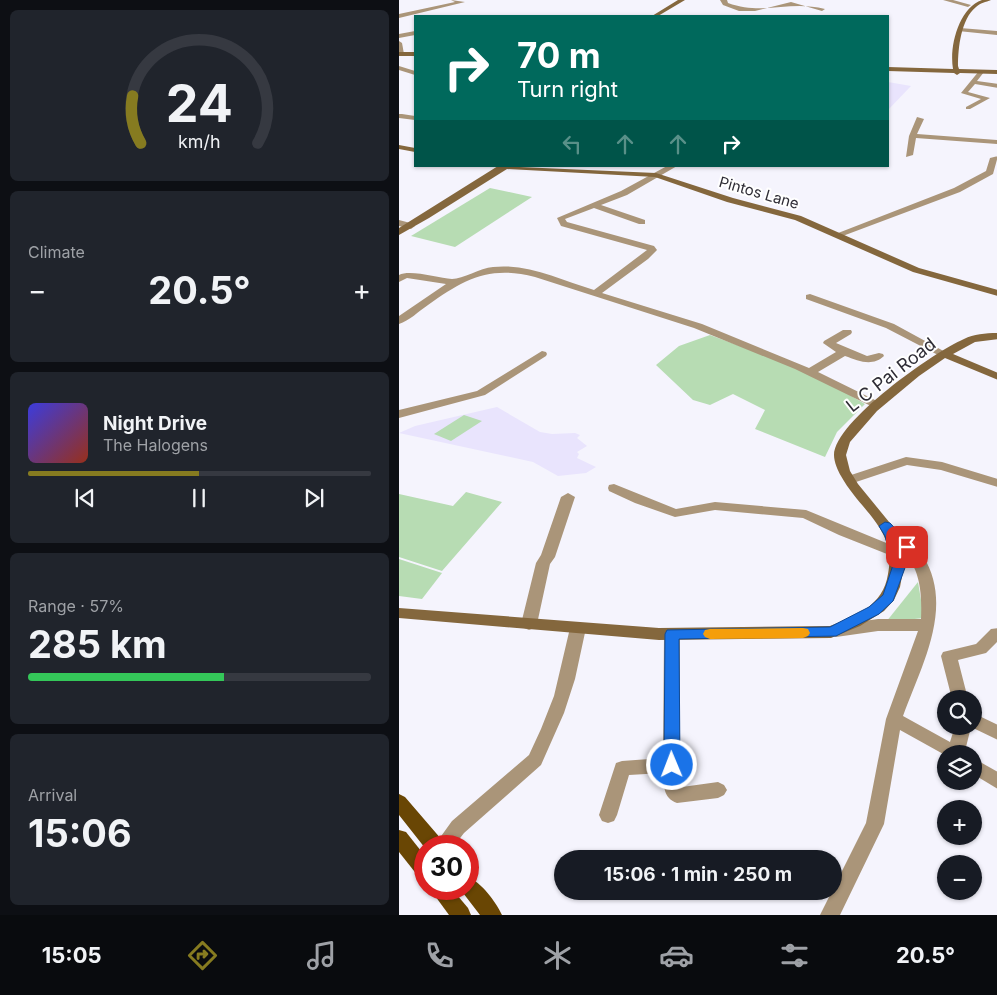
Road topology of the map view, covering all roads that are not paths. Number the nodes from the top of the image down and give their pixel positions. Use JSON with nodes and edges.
{"nodes":[{"id":1,"x":454,"y":0,"type":"edge"},
{"id":2,"x":682,"y":0,"type":"edge"},
{"id":3,"x":723,"y":0,"type":"edge"},
{"id":4,"x":793,"y":0,"type":"edge"},
{"id":5,"x":946,"y":0,"type":"edge"},
{"id":6,"x":980,"y":0,"type":"edge"},
{"id":7,"x":988,"y":0,"type":"edge"},
{"id":8,"x":829,"y":5,"type":"dead end"},
{"id":9,"x":968,"y":5,"type":"junction"},
{"id":10,"x":822,"y":9,"type":"junction"},
{"id":11,"x":657,"y":15,"type":"edge"},
{"id":12,"x":820,"y":15,"type":"edge"},
{"id":13,"x":399,"y":16,"type":"edge"},
{"id":14,"x":960,"y":30,"type":"junction"},
{"id":15,"x":997,"y":33,"type":"edge"},
{"id":16,"x":414,"y":34,"type":"edge"},
{"id":17,"x":399,"y":36,"type":"edge"},
{"id":18,"x":399,"y":43,"type":"edge"},
{"id":19,"x":949,"y":47,"type":"dead end"},
{"id":20,"x":400,"y":53,"type":"edge"},
{"id":21,"x":414,"y":53,"type":"edge"},
{"id":22,"x":945,"y":61,"type":"dead end"},
{"id":23,"x":399,"y":68,"type":"edge"},
{"id":24,"x":889,"y":71,"type":"edge"},
{"id":25,"x":889,"y":71,"type":"edge"},
{"id":26,"x":946,"y":71,"type":"junction"},
{"id":27,"x":956,"y":71,"type":"junction"},
{"id":28,"x":976,"y":72,"type":"junction"},
{"id":29,"x":997,"y":72,"type":"edge"},
{"id":30,"x":414,"y":73,"type":"edge"},
{"id":31,"x":974,"y":82,"type":"junction"},
{"id":32,"x":997,"y":86,"type":"edge"},
{"id":33,"x":968,"y":108,"type":"dead end"},
{"id":34,"x":400,"y":116,"type":"edge"},
{"id":35,"x":414,"y":118,"type":"edge"},
{"id":36,"x":920,"y":119,"type":"dead end"},
{"id":37,"x":913,"y":136,"type":"junction"},
{"id":38,"x":997,"y":142,"type":"edge"},
{"id":39,"x":399,"y":146,"type":"edge"},
{"id":40,"x":414,"y":150,"type":"edge"},
{"id":41,"x":909,"y":155,"type":"dead end"},
{"id":42,"x":997,"y":158,"type":"edge"},
{"id":43,"x":503,"y":167,"type":"edge"},
{"id":44,"x":522,"y":167,"type":"edge"},
{"id":45,"x":671,"y":167,"type":"edge"},
{"id":46,"x":656,"y":175,"type":"junction"},
{"id":47,"x":593,"y":205,"type":"junction"},
{"id":48,"x":642,"y":222,"type":"dead end"},
{"id":49,"x":399,"y":223,"type":"edge"},
{"id":50,"x":411,"y":226,"type":"junction"},
{"id":51,"x":399,"y":232,"type":"edge"},
{"id":52,"x":837,"y":235,"type":"junction"},
{"id":53,"x":399,"y":279,"type":"edge"},
{"id":54,"x":458,"y":282,"type":"junction"},
{"id":55,"x":997,"y":293,"type":"edge"},
{"id":56,"x":595,"y":294,"type":"junction"},
{"id":57,"x":810,"y":296,"type":"dead end"},
{"id":58,"x":399,"y":321,"type":"edge"},
{"id":59,"x":847,"y":332,"type":"dead end"},
{"id":60,"x":997,"y":336,"type":"edge"},
{"id":61,"x":844,"y":352,"type":"junction"},
{"id":62,"x":542,"y":354,"type":"dead end"},
{"id":63,"x":944,"y":354,"type":"junction"},
{"id":64,"x":879,"y":356,"type":"dead end"},
{"id":65,"x":810,"y":372,"type":"junction"},
{"id":66,"x":997,"y":377,"type":"edge"},
{"id":67,"x":877,"y":405,"type":"junction"},
{"id":68,"x":399,"y":414,"type":"edge"},
{"id":69,"x":850,"y":480,"type":"junction"},
{"id":70,"x":997,"y":483,"type":"edge"},
{"id":71,"x":614,"y":488,"type":"dead end"},
{"id":72,"x":568,"y":497,"type":"dead end"},
{"id":73,"x":885,"y":526,"type":"junction"},
{"id":74,"x":897,"y":553,"type":"junction"},
{"id":75,"x":399,"y":613,"type":"edge"},
{"id":76,"x":529,"y":624,"type":"junction"},
{"id":77,"x":928,"y":625,"type":"junction"},
{"id":78,"x":578,"y":628,"type":"junction"},
{"id":79,"x":831,"y":632,"type":"junction"},
{"id":80,"x":672,"y":634,"type":"junction"},
{"id":81,"x":997,"y":634,"type":"edge"},
{"id":82,"x":958,"y":690,"type":"edge"},
{"id":83,"x":894,"y":719,"type":"junction"},
{"id":84,"x":982,"y":725,"type":"edge"},
{"id":85,"x":997,"y":733,"type":"edge"},
{"id":86,"x":942,"y":745,"type":"edge"},
{"id":87,"x":672,"y":765,"type":"junction"},
{"id":88,"x":982,"y":771,"type":"edge"},
{"id":89,"x":997,"y":782,"type":"edge"},
{"id":90,"x":718,"y":790,"type":"dead end"},
{"id":91,"x":399,"y":802,"type":"edge"},
{"id":92,"x":608,"y":815,"type":"dead end"},
{"id":93,"x":426,"y":835,"type":"edge"},
{"id":94,"x":452,"y":835,"type":"edge"},
{"id":95,"x":399,"y":838,"type":"edge"},
{"id":96,"x":414,"y":856,"type":"edge"},
{"id":97,"x":479,"y":899,"type":"edge"},
{"id":98,"x":449,"y":900,"type":"edge"},
{"id":99,"x":461,"y":915,"type":"edge"},
{"id":100,"x":492,"y":915,"type":"edge"},
{"id":101,"x":830,"y":915,"type":"edge"}],
"edges":[{"from":1,"to":13,"type":"street"},
{"from":2,"to":11,"type":"street"},
{"from":3,"to":4,"type":"street"},
{"from":4,"to":10,"type":"street"},
{"from":5,"to":9,"type":"street"},
{"from":6,"to":9,"type":"street"},
{"from":7,"to":14,"type":"street"},
{"from":8,"to":10,"type":"street"},
{"from":9,"to":19,"type":"street"},
{"from":10,"to":12,"type":"street"},
{"from":14,"to":15,"type":"street"},
{"from":14,"to":27,"type":"street"},
{"from":16,"to":17,"type":"street"},
{"from":18,"to":20,"type":"street"},
{"from":20,"to":21,"type":"street"},
{"from":22,"to":26,"type":"street"},
{"from":23,"to":30,"type":"street"},
{"from":24,"to":26,"type":"street"},
{"from":25,"to":26,"type":"street"},
{"from":26,"to":27,"type":"street"},
{"from":27,"to":28,"type":"street"},
{"from":28,"to":29,"type":"street"},
{"from":28,"to":31,"type":"street"},
{"from":31,"to":32,"type":"street"},
{"from":31,"to":33,"type":"street"},
{"from":34,"to":35,"type":"street"},
{"from":36,"to":37,"type":"street"},
{"from":37,"to":38,"type":"street"},
{"from":37,"to":41,"type":"street"},
{"from":39,"to":40,"type":"street"},
{"from":42,"to":52,"type":"street"},
{"from":43,"to":50,"type":"street"},
{"from":44,"to":46,"type":"street","name":"Pintos Lane"},
{"from":45,"to":46,"type":"street"},
{"from":46,"to":47,"type":"street"},
{"from":46,"to":52,"type":"street","name":"Pintos Lane"},
{"from":47,"to":48,"type":"street"},
{"from":47,"to":56,"type":"street"},
{"from":49,"to":50,"type":"street"},
{"from":50,"to":51,"type":"street"},
{"from":52,"to":55,"type":"street","name":"Pintos Lane"},
{"from":53,"to":54,"type":"street"},
{"from":54,"to":56,"type":"street"},
{"from":54,"to":58,"type":"street"},
{"from":56,"to":65,"type":"street"},
{"from":57,"to":63,"type":"street"},
{"from":59,"to":61,"type":"street"},
{"from":60,"to":63,"type":"street","name":"L C Pai Road"},
{"from":61,"to":64,"type":"street"},
{"from":61,"to":65,"type":"street"},
{"from":62,"to":68,"type":"street"},
{"from":63,"to":66,"type":"street"},
{"from":63,"to":67,"type":"street","name":"L C Pai Road"},
{"from":65,"to":67,"type":"street"},
{"from":67,"to":69,"type":"street","name":"L C Pai Road"},
{"from":69,"to":70,"type":"street"},
{"from":69,"to":73,"type":"street","name":"L C Pai Road"},
{"from":71,"to":74,"type":"street"},
{"from":72,"to":76,"type":"street"},
{"from":73,"to":74,"type":"street","name":"L C Pai Road"},
{"from":73,"to":77,"type":"street"},
{"from":74,"to":79,"type":"street","name":"L C Pai Road"},
{"from":75,"to":76,"type":"street"},
{"from":76,"to":78,"type":"street"},
{"from":77,"to":79,"type":"street"},
{"from":77,"to":83,"type":"street"},
{"from":78,"to":80,"type":"street"},
{"from":78,"to":94,"type":"street"},
{"from":79,"to":80,"type":"street"},
{"from":80,"to":87,"type":"street"},
{"from":81,"to":82,"type":"street"},
{"from":83,"to":86,"type":"street"},
{"from":83,"to":101,"type":"street"},
{"from":84,"to":85,"type":"street"},
{"from":87,"to":90,"type":"street"},
{"from":87,"to":92,"type":"street"},
{"from":88,"to":89,"type":"street"},
{"from":91,"to":93,"type":"main road"},
{"from":95,"to":96,"type":"main road"},
{"from":97,"to":100,"type":"main road"},
{"from":98,"to":99,"type":"main road"}]}
